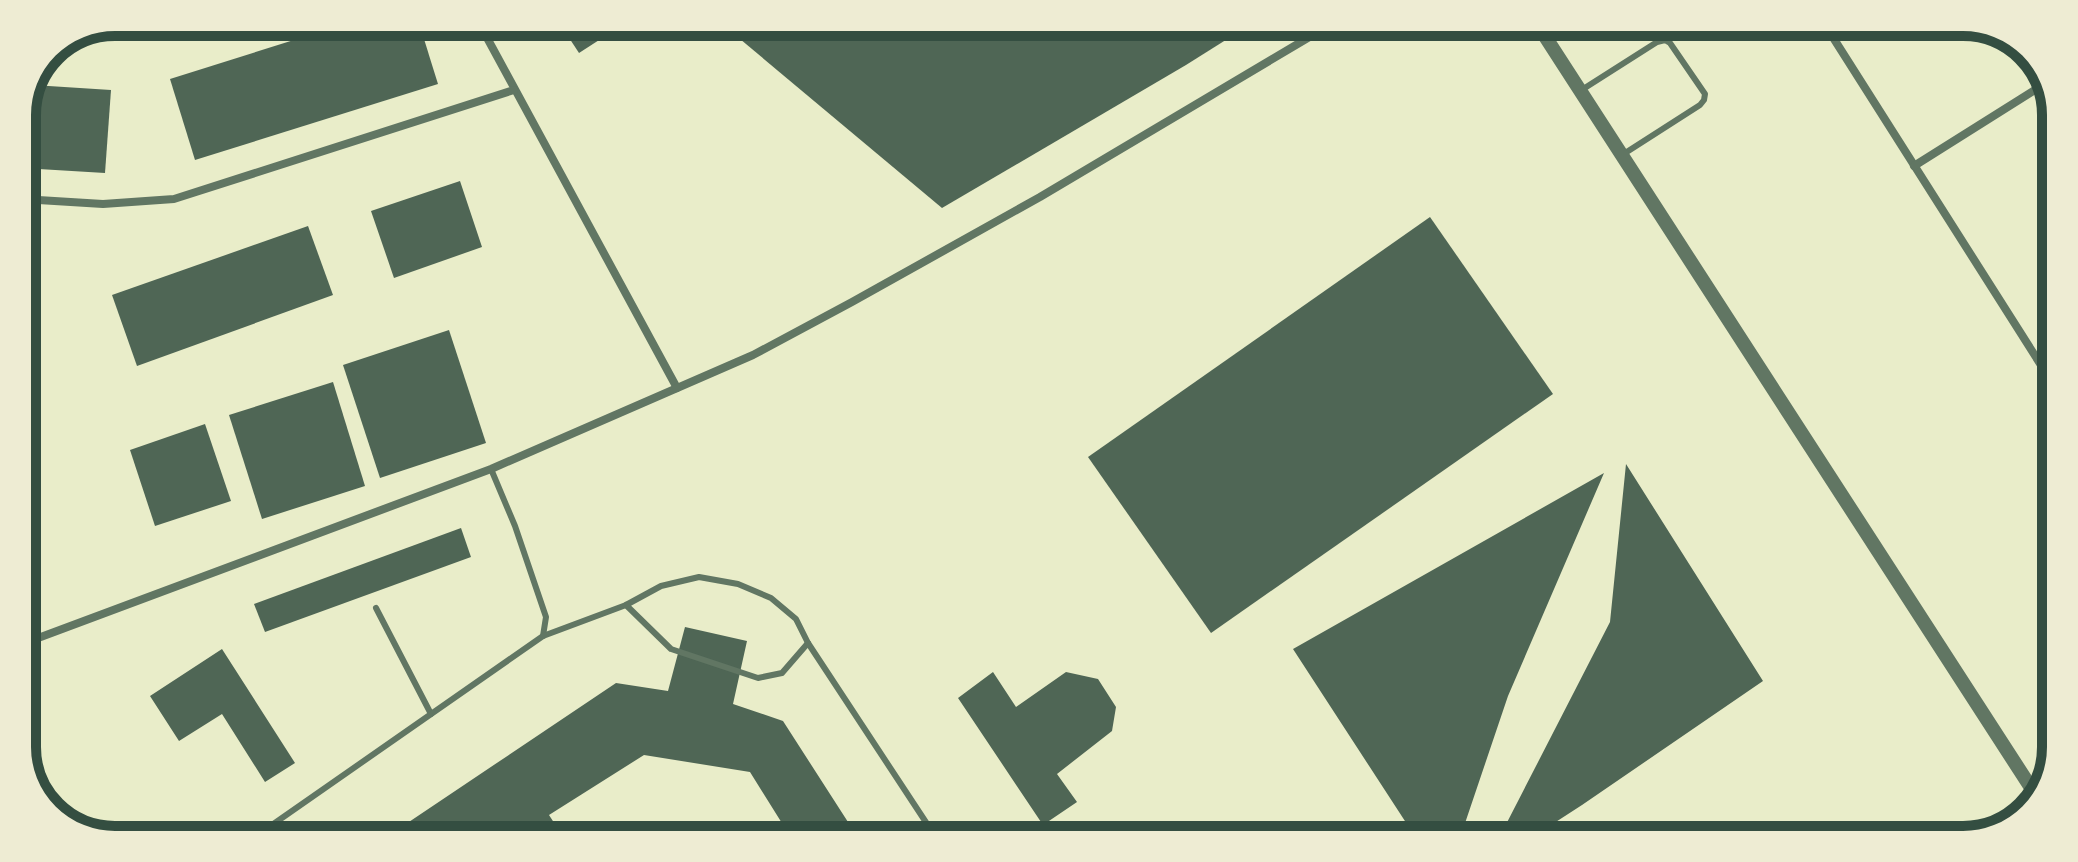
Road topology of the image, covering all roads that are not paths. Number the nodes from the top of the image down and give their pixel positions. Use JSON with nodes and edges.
{"nodes":[{"id":1,"x":486,"y":36,"type":"edge"},
{"id":2,"x":1311,"y":36,"type":"edge"},
{"id":3,"x":1545,"y":36,"type":"edge"},
{"id":4,"x":1832,"y":36,"type":"edge"},
{"id":5,"x":2037,"y":89,"type":"edge"},
{"id":6,"x":514,"y":90,"type":"junction"},
{"id":7,"x":1580,"y":91,"type":"junction"},
{"id":8,"x":1622,"y":155,"type":"junction"},
{"id":9,"x":1914,"y":166,"type":"junction"},
{"id":10,"x":36,"y":200,"type":"edge"},
{"id":11,"x":2042,"y":367,"type":"edge"},
{"id":12,"x":677,"y":388,"type":"junction"},
{"id":13,"x":491,"y":469,"type":"junction"},
{"id":14,"x":626,"y":605,"type":"junction"},
{"id":15,"x":376,"y":608,"type":"dead end"},
{"id":16,"x":543,"y":636,"type":"junction"},
{"id":17,"x":36,"y":639,"type":"edge"},
{"id":18,"x":808,"y":643,"type":"junction"},
{"id":19,"x":431,"y":714,"type":"junction"},
{"id":20,"x":2031,"y":787,"type":"edge"},
{"id":21,"x":270,"y":826,"type":"edge"},
{"id":22,"x":928,"y":826,"type":"edge"}],
"edges":[{"from":1,"to":6,"type":"street"},
{"from":2,"to":12,"type":"street"},
{"from":3,"to":7,"type":"street"},
{"from":4,"to":9,"type":"street"},
{"from":5,"to":9,"type":"street"},
{"from":6,"to":10,"type":"street"},
{"from":6,"to":12,"type":"street"},
{"from":7,"to":8,"type":"street"},
{"from":7,"to":8,"type":"lane"},
{"from":8,"to":20,"type":"street"},
{"from":9,"to":11,"type":"street"},
{"from":12,"to":13,"type":"street"},
{"from":13,"to":16,"type":"lane"},
{"from":13,"to":17,"type":"street"},
{"from":14,"to":16,"type":"lane"},
{"from":14,"to":18,"type":"lane"},
{"from":14,"to":18,"type":"lane"},
{"from":15,"to":19,"type":"lane"},
{"from":16,"to":19,"type":"lane"},
{"from":18,"to":22,"type":"lane"},
{"from":19,"to":21,"type":"lane"}]}
